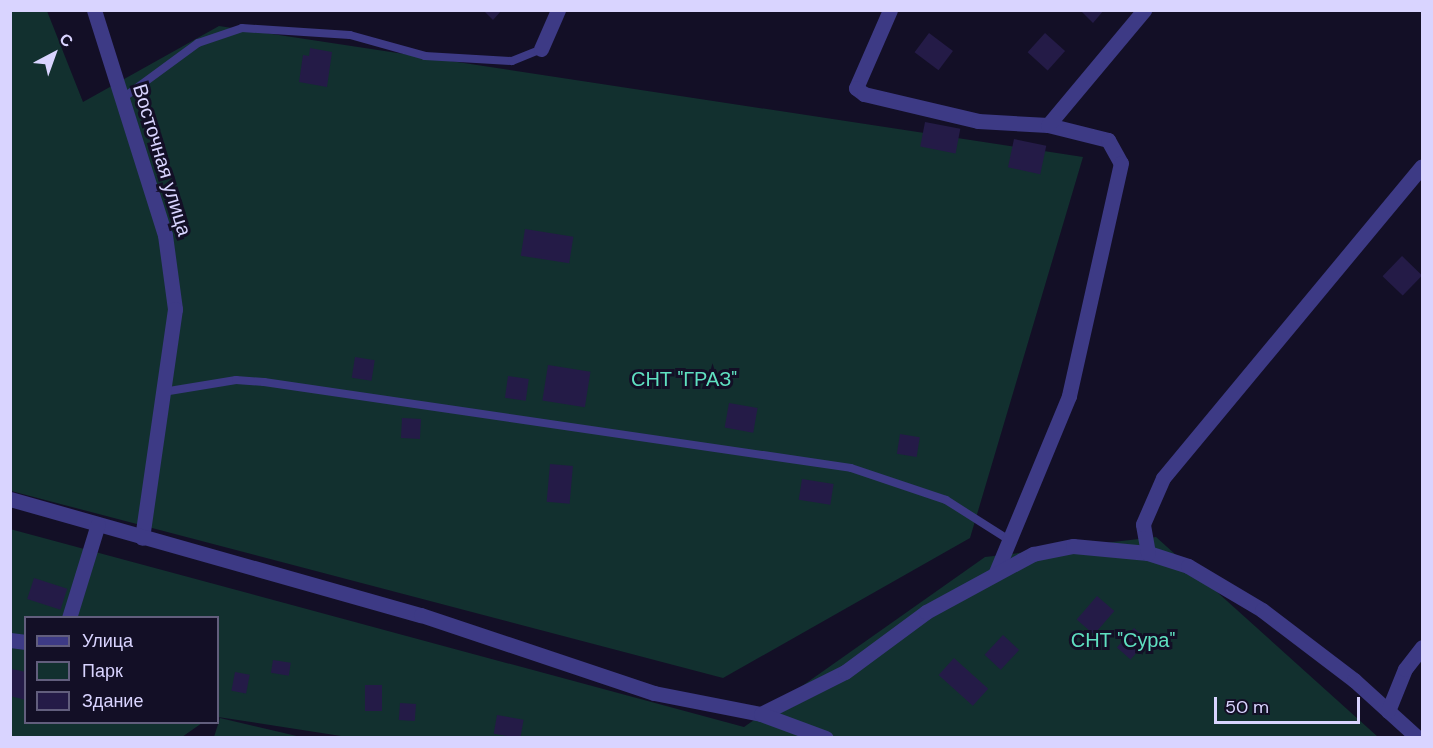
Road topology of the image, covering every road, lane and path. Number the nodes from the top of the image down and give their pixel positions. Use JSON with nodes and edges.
{"nodes":[{"id":1,"x":94,"y":10,"type":"edge"},
{"id":2,"x":558,"y":10,"type":"edge"},
{"id":3,"x":890,"y":10,"type":"edge"},
{"id":4,"x":1144,"y":10,"type":"edge"},
{"id":5,"x":541,"y":49,"type":"joint"},
{"id":6,"x":123,"y":98,"type":"junction"},
{"id":7,"x":1048,"y":125,"type":"junction"},
{"id":8,"x":1422,"y":166,"type":"edge"},
{"id":9,"x":164,"y":392,"type":"junction"},
{"id":10,"x":10,"y":499,"type":"edge"},
{"id":11,"x":98,"y":524,"type":"junction"},
{"id":12,"x":142,"y":538,"type":"junction"},
{"id":13,"x":1009,"y":540,"type":"junction"},
{"id":14,"x":1148,"y":553,"type":"junction"},
{"id":15,"x":996,"y":572,"type":"junction"},
{"id":16,"x":70,"y":616,"type":"edge"},
{"id":17,"x":1422,"y":647,"type":"edge"},
{"id":18,"x":1388,"y":711,"type":"junction"},
{"id":19,"x":761,"y":714,"type":"junction"},
{"id":20,"x":826,"y":738,"type":"edge"},
{"id":21,"x":1418,"y":738,"type":"edge"}],
"edges":[{"from":1,"to":6,"type":"street","name":"Восточная улица"},
{"from":2,"to":5,"type":"street"},
{"from":3,"to":7,"type":"street"},
{"from":4,"to":7,"type":"street"},
{"from":5,"to":6,"type":"lane"},
{"from":6,"to":9,"type":"street","name":"Восточная улица"},
{"from":7,"to":13,"type":"street"},
{"from":8,"to":14,"type":"street"},
{"from":9,"to":12,"type":"street","name":"Восточная улица"},
{"from":9,"to":13,"type":"lane"},
{"from":10,"to":11,"type":"street"},
{"from":11,"to":12,"type":"street"},
{"from":11,"to":16,"type":"street"},
{"from":12,"to":19,"type":"street"},
{"from":13,"to":15,"type":"street"},
{"from":14,"to":15,"type":"street"},
{"from":14,"to":18,"type":"street"},
{"from":15,"to":19,"type":"street"},
{"from":17,"to":18,"type":"street"},
{"from":18,"to":21,"type":"street"},
{"from":19,"to":20,"type":"street"}]}
